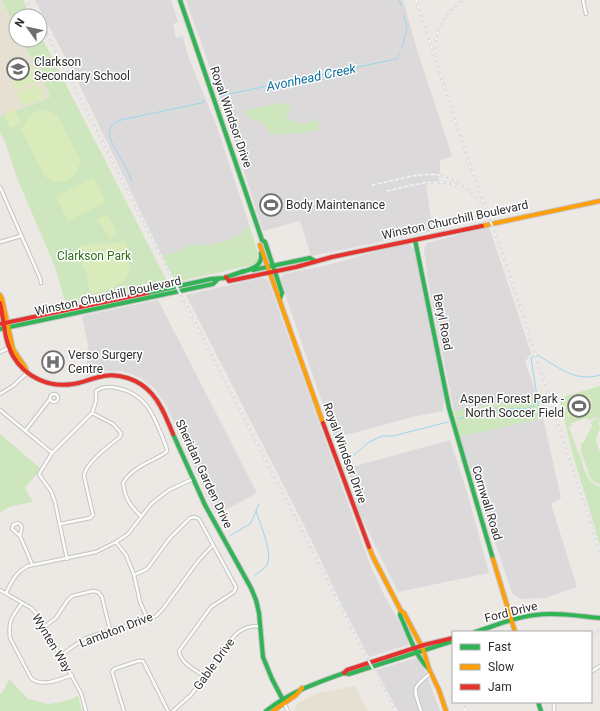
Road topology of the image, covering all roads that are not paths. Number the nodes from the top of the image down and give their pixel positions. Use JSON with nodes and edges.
{"nodes":[{"id":1,"x":180,"y":0,"type":"edge"},
{"id":2,"x":583,"y":0,"type":"edge"},
{"id":3,"x":586,"y":14,"type":"dead end"},
{"id":4,"x":0,"y":187,"type":"edge"},
{"id":5,"x":600,"y":201,"type":"edge"},
{"id":6,"x":21,"y":236,"type":"junction"},
{"id":7,"x":262,"y":240,"type":"junction"},
{"id":8,"x":415,"y":240,"type":"junction"},
{"id":9,"x":0,"y":242,"type":"edge"},
{"id":10,"x":260,"y":245,"type":"junction"},
{"id":11,"x":315,"y":260,"type":"junction"},
{"id":12,"x":273,"y":265,"type":"junction"},
{"id":13,"x":267,"y":266,"type":"junction"},
{"id":14,"x":242,"y":272,"type":"junction"},
{"id":15,"x":275,"y":272,"type":"junction"},
{"id":16,"x":270,"y":273,"type":"junction"},
{"id":17,"x":226,"y":277,"type":"junction"},
{"id":18,"x":218,"y":279,"type":"junction"},
{"id":19,"x":41,"y":283,"type":"dead end"},
{"id":20,"x":0,"y":295,"type":"edge"},
{"id":21,"x":280,"y":298,"type":"junction"},
{"id":22,"x":0,"y":303,"type":"edge"},
{"id":23,"x":4,"y":323,"type":"edge"},
{"id":24,"x":7,"y":328,"type":"junction"},
{"id":25,"x":0,"y":329,"type":"edge"},
{"id":26,"x":9,"y":348,"type":"junction"},
{"id":27,"x":0,"y":352,"type":"edge"},
{"id":28,"x":28,"y":373,"type":"junction"},
{"id":29,"x":0,"y":394,"type":"edge"},
{"id":30,"x":50,"y":399,"type":"dead end"},
{"id":31,"x":450,"y":408,"type":"joint"},
{"id":32,"x":0,"y":410,"type":"edge"},
{"id":33,"x":92,"y":413,"type":"junction"},
{"id":34,"x":25,"y":431,"type":"junction"},
{"id":35,"x":52,"y":453,"type":"junction"},
{"id":36,"x":193,"y":479,"type":"junction"},
{"id":37,"x":141,"y":516,"type":"junction"},
{"id":38,"x":60,"y":524,"type":"junction"},
{"id":39,"x":20,"y":536,"type":"junction"},
{"id":40,"x":116,"y":542,"type":"junction"},
{"id":41,"x":213,"y":545,"type":"junction"},
{"id":42,"x":67,"y":559,"type":"junction"},
{"id":43,"x":32,"y":564,"type":"junction"},
{"id":44,"x":134,"y":575,"type":"junction"},
{"id":45,"x":0,"y":590,"type":"edge"},
{"id":46,"x":6,"y":593,"type":"junction"},
{"id":47,"x":22,"y":603,"type":"junction"},
{"id":48,"x":600,"y":618,"type":"edge"},
{"id":49,"x":148,"y":620,"type":"junction"},
{"id":50,"x":513,"y":620,"type":"junction"},
{"id":51,"x":260,"y":626,"type":"junction"},
{"id":52,"x":44,"y":627,"type":"junction"},
{"id":53,"x":110,"y":630,"type":"junction"},
{"id":54,"x":478,"y":631,"type":"edge"},
{"id":55,"x":517,"y":631,"type":"edge"},
{"id":56,"x":452,"y":639,"type":"edge"},
{"id":57,"x":452,"y":639,"type":"edge"},
{"id":58,"x":418,"y":646,"type":"junction"},
{"id":59,"x":423,"y":651,"type":"junction"},
{"id":60,"x":418,"y":652,"type":"junction"},
{"id":61,"x":61,"y":655,"type":"junction"},
{"id":62,"x":430,"y":671,"type":"junction"},
{"id":63,"x":344,"y":673,"type":"junction"},
{"id":64,"x":72,"y":675,"type":"junction"},
{"id":65,"x":205,"y":677,"type":"junction"},
{"id":66,"x":283,"y":700,"type":"junction"},
{"id":67,"x":86,"y":711,"type":"edge"},
{"id":68,"x":124,"y":711,"type":"edge"},
{"id":69,"x":168,"y":711,"type":"edge"},
{"id":70,"x":173,"y":711,"type":"edge"},
{"id":71,"x":266,"y":711,"type":"edge"},
{"id":72,"x":273,"y":711,"type":"edge"},
{"id":73,"x":288,"y":711,"type":"edge"},
{"id":74,"x":422,"y":711,"type":"edge"},
{"id":75,"x":446,"y":711,"type":"edge"}],
"edges":[{"from":1,"to":7,"type":"main road","name":"Royal Windsor Drive"},
{"from":2,"to":3,"type":"street"},
{"from":4,"to":6,"type":"street"},
{"from":5,"to":8,"type":"main road","name":"Winston Churchill Boulevard"},
{"from":6,"to":9,"type":"street"},
{"from":6,"to":19,"type":"street"},
{"from":7,"to":10,"type":"main road"},
{"from":7,"to":12,"type":"main road","name":"Royal Windsor Drive"},
{"from":8,"to":11,"type":"main road","name":"Winston Churchill Boulevard"},
{"from":8,"to":31,"type":"main road","name":"Beryl Road"},
{"from":10,"to":13,"type":"main road","name":"Royal Windsor Drive"},
{"from":10,"to":14,"type":"main road"},
{"from":11,"to":12,"type":"main road","name":"Winston Churchill Boulevard"},
{"from":11,"to":15,"type":"main road","name":"Winston Churchill Boulevard"},
{"from":12,"to":13,"type":"main road","name":"Winston Churchill Boulevard"},
{"from":12,"to":15,"type":"main road","name":"Royal Windsor Drive"},
{"from":13,"to":14,"type":"main road","name":"Winston Churchill Boulevard"},
{"from":13,"to":16,"type":"main road","name":"Royal Windsor Drive"},
{"from":14,"to":17,"type":"main road","name":"Winston Churchill Boulevard"},
{"from":15,"to":16,"type":"main road","name":"Winston Churchill Boulevard"},
{"from":15,"to":21,"type":"main road","name":"Royal Windsor Drive"},
{"from":16,"to":17,"type":"main road","name":"Winston Churchill Boulevard"},
{"from":16,"to":21,"type":"main road","name":"Royal Windsor Drive"},
{"from":17,"to":18,"type":"main road","name":"Winston Churchill Boulevard"},
{"from":18,"to":23,"type":"main road","name":"Winston Churchill Boulevard"},
{"from":18,"to":24,"type":"main road","name":"Winston Churchill Boulevard"},
{"from":20,"to":23,"type":"main road"},
{"from":21,"to":58,"type":"main road","name":"Royal Windsor Drive"},
{"from":22,"to":23,"type":"main road"},
{"from":23,"to":24,"type":"main road"},
{"from":24,"to":25,"type":"main road","name":"Winston Churchill Boulevard"},
{"from":24,"to":26,"type":"main road","name":"Sheridan Garden Drive"},
{"from":24,"to":28,"type":"main road"},
{"from":26,"to":27,"type":"street"},
{"from":26,"to":28,"type":"main road","name":"Sheridan Garden Drive"},
{"from":28,"to":29,"type":"street"},
{"from":28,"to":36,"type":"main road","name":"Sheridan Garden Drive"},
{"from":30,"to":34,"type":"street"},
{"from":31,"to":50,"type":"main road","name":"Cornwall Road"},
{"from":32,"to":34,"type":"street"},
{"from":33,"to":35,"type":"street"},
{"from":33,"to":37,"type":"street"},
{"from":33,"to":38,"type":"street"},
{"from":34,"to":35,"type":"street"},
{"from":35,"to":38,"type":"street"},
{"from":36,"to":37,"type":"street"},
{"from":36,"to":51,"type":"main road","name":"Sheridan Garden Drive"},
{"from":37,"to":40,"type":"street"},
{"from":38,"to":42,"type":"street"},
{"from":39,"to":39,"type":"street"},
{"from":39,"to":43,"type":"street"},
{"from":40,"to":42,"type":"street"},
{"from":40,"to":44,"type":"street"},
{"from":41,"to":44,"type":"street"},
{"from":41,"to":49,"type":"street","name":"Lambton Drive"},
{"from":41,"to":65,"type":"street"},
{"from":42,"to":43,"type":"street"},
{"from":43,"to":46,"type":"street"},
{"from":44,"to":49,"type":"street"},
{"from":45,"to":46,"type":"street","name":"Wynten Way"},
{"from":46,"to":47,"type":"street","name":"Wynten Way"},
{"from":47,"to":52,"type":"street","name":"Wynten Way"},
{"from":47,"to":64,"type":"street"},
{"from":48,"to":50,"type":"main road","name":"Ford Drive"},
{"from":49,"to":53,"type":"street","name":"Lambton Drive"},
{"from":50,"to":54,"type":"main road","name":"Ford Drive"},
{"from":50,"to":55,"type":"main road","name":"Cornwall Road"},
{"from":51,"to":65,"type":"street","name":"Gable Drive"},
{"from":51,"to":66,"type":"main road","name":"Sheridan Garden Drive"},
{"from":52,"to":53,"type":"street"},
{"from":52,"to":61,"type":"street","name":"Wynten Way"},
{"from":53,"to":61,"type":"street","name":"Lambton Drive"},
{"from":56,"to":58,"type":"main road"},
{"from":57,"to":59,"type":"main road"},
{"from":58,"to":59,"type":"main road","name":"Royal Windsor Drive"},
{"from":58,"to":60,"type":"main road","name":"Royal Windsor Drive"},
{"from":58,"to":63,"type":"main road"},
{"from":59,"to":60,"type":"main road"},
{"from":59,"to":62,"type":"main road","name":"Royal Windsor Drive"},
{"from":60,"to":62,"type":"main road","name":"Royal Windsor Drive"},
{"from":60,"to":63,"type":"main road"},
{"from":61,"to":64,"type":"street","name":"Wynten Way"},
{"from":62,"to":74,"type":"street"},
{"from":62,"to":75,"type":"main road","name":"Royal Windsor Drive"},
{"from":63,"to":66,"type":"main road"},
{"from":64,"to":67,"type":"street","name":"Wynten Way"},
{"from":65,"to":70,"type":"street","name":"Gable Drive"},
{"from":66,"to":71,"type":"main road"},
{"from":66,"to":72,"type":"main road"},
{"from":66,"to":73,"type":"street","name":"Sheridan Garden Drive"},
{"from":68,"to":69,"type":"street"}]}
